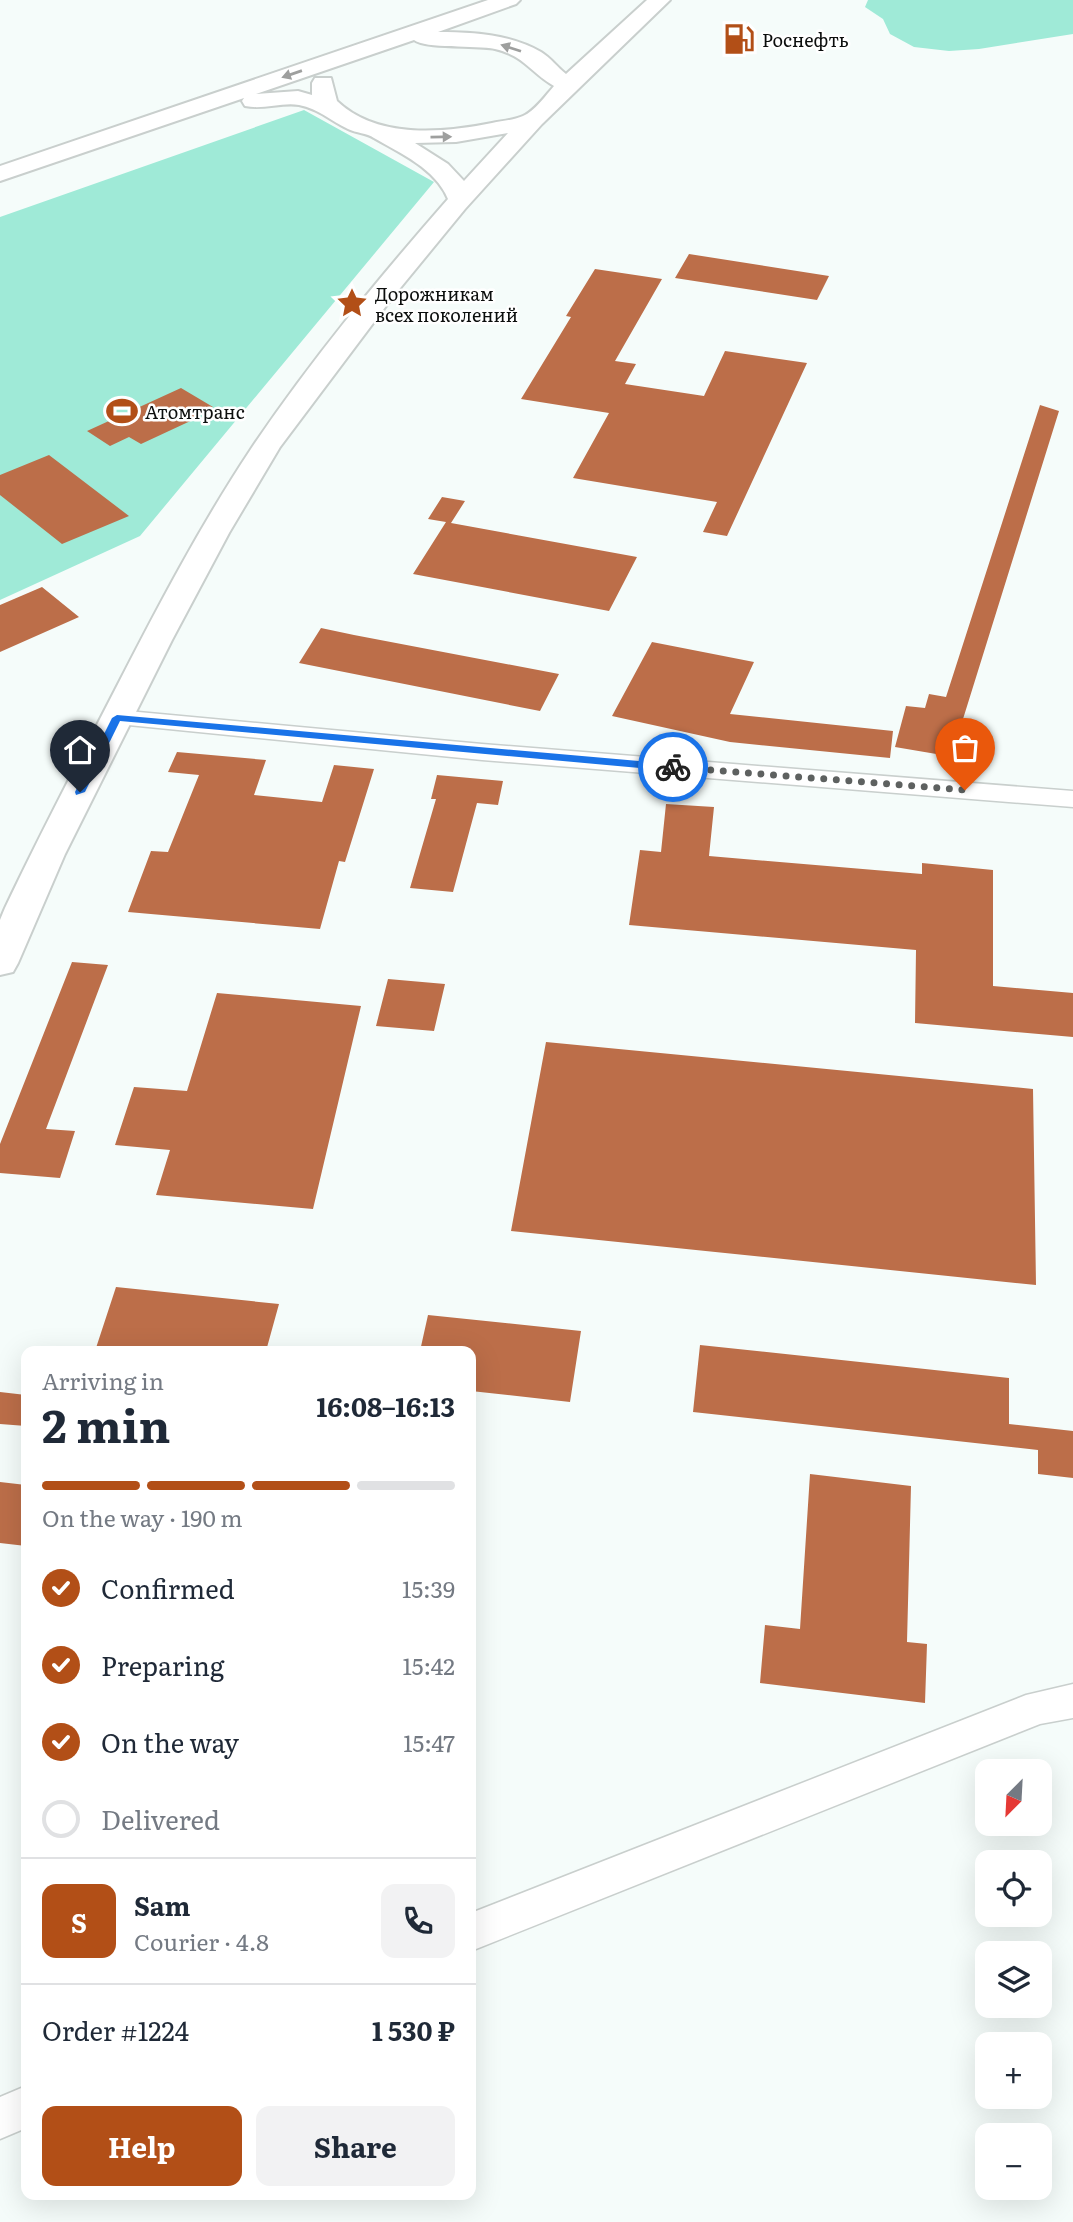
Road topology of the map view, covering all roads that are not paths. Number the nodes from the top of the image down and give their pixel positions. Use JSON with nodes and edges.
{"nodes":[{"id":1,"x":509,"y":0,"type":"edge"},
{"id":2,"x":659,"y":0,"type":"edge"},
{"id":3,"x":390,"y":41,"type":"junction"},
{"id":4,"x":357,"y":52,"type":"junction"},
{"id":5,"x":567,"y":83,"type":"junction"},
{"id":6,"x":330,"y":107,"type":"junction"},
{"id":7,"x":530,"y":121,"type":"junction"},
{"id":8,"x":371,"y":129,"type":"junction"},
{"id":9,"x":1,"y":184,"type":"edge"},
{"id":10,"x":460,"y":198,"type":"junction"},
{"id":11,"x":117,"y":718,"type":"junction"},
{"id":12,"x":1073,"y":799,"type":"edge"},
{"id":13,"x":0,"y":963,"type":"edge"},
{"id":14,"x":1073,"y":1701,"type":"edge"},
{"id":15,"x":476,"y":1930,"type":"edge"},
{"id":16,"x":21,"y":2110,"type":"edge"},
{"id":17,"x":0,"y":2118,"type":"edge"}],
"edges":[{"from":1,"to":3,"type":"street"},
{"from":2,"to":5,"type":"street"},
{"from":3,"to":4,"type":"street"},
{"from":5,"to":3,"type":"street","one_way":true},
{"from":4,"to":6,"type":"street"},
{"from":4,"to":9,"type":"street","one_way":true},
{"from":5,"to":7,"type":"street"},
{"from":6,"to":8,"type":"street"},
{"from":6,"to":9,"type":"street"},
{"from":8,"to":7,"type":"street","one_way":true},
{"from":7,"to":10,"type":"street"},
{"from":8,"to":10,"type":"street"},
{"from":10,"to":11,"type":"street"},
{"from":11,"to":12,"type":"street"},
{"from":11,"to":13,"type":"street"},
{"from":14,"to":15,"type":"street"},
{"from":16,"to":17,"type":"street"}]}
